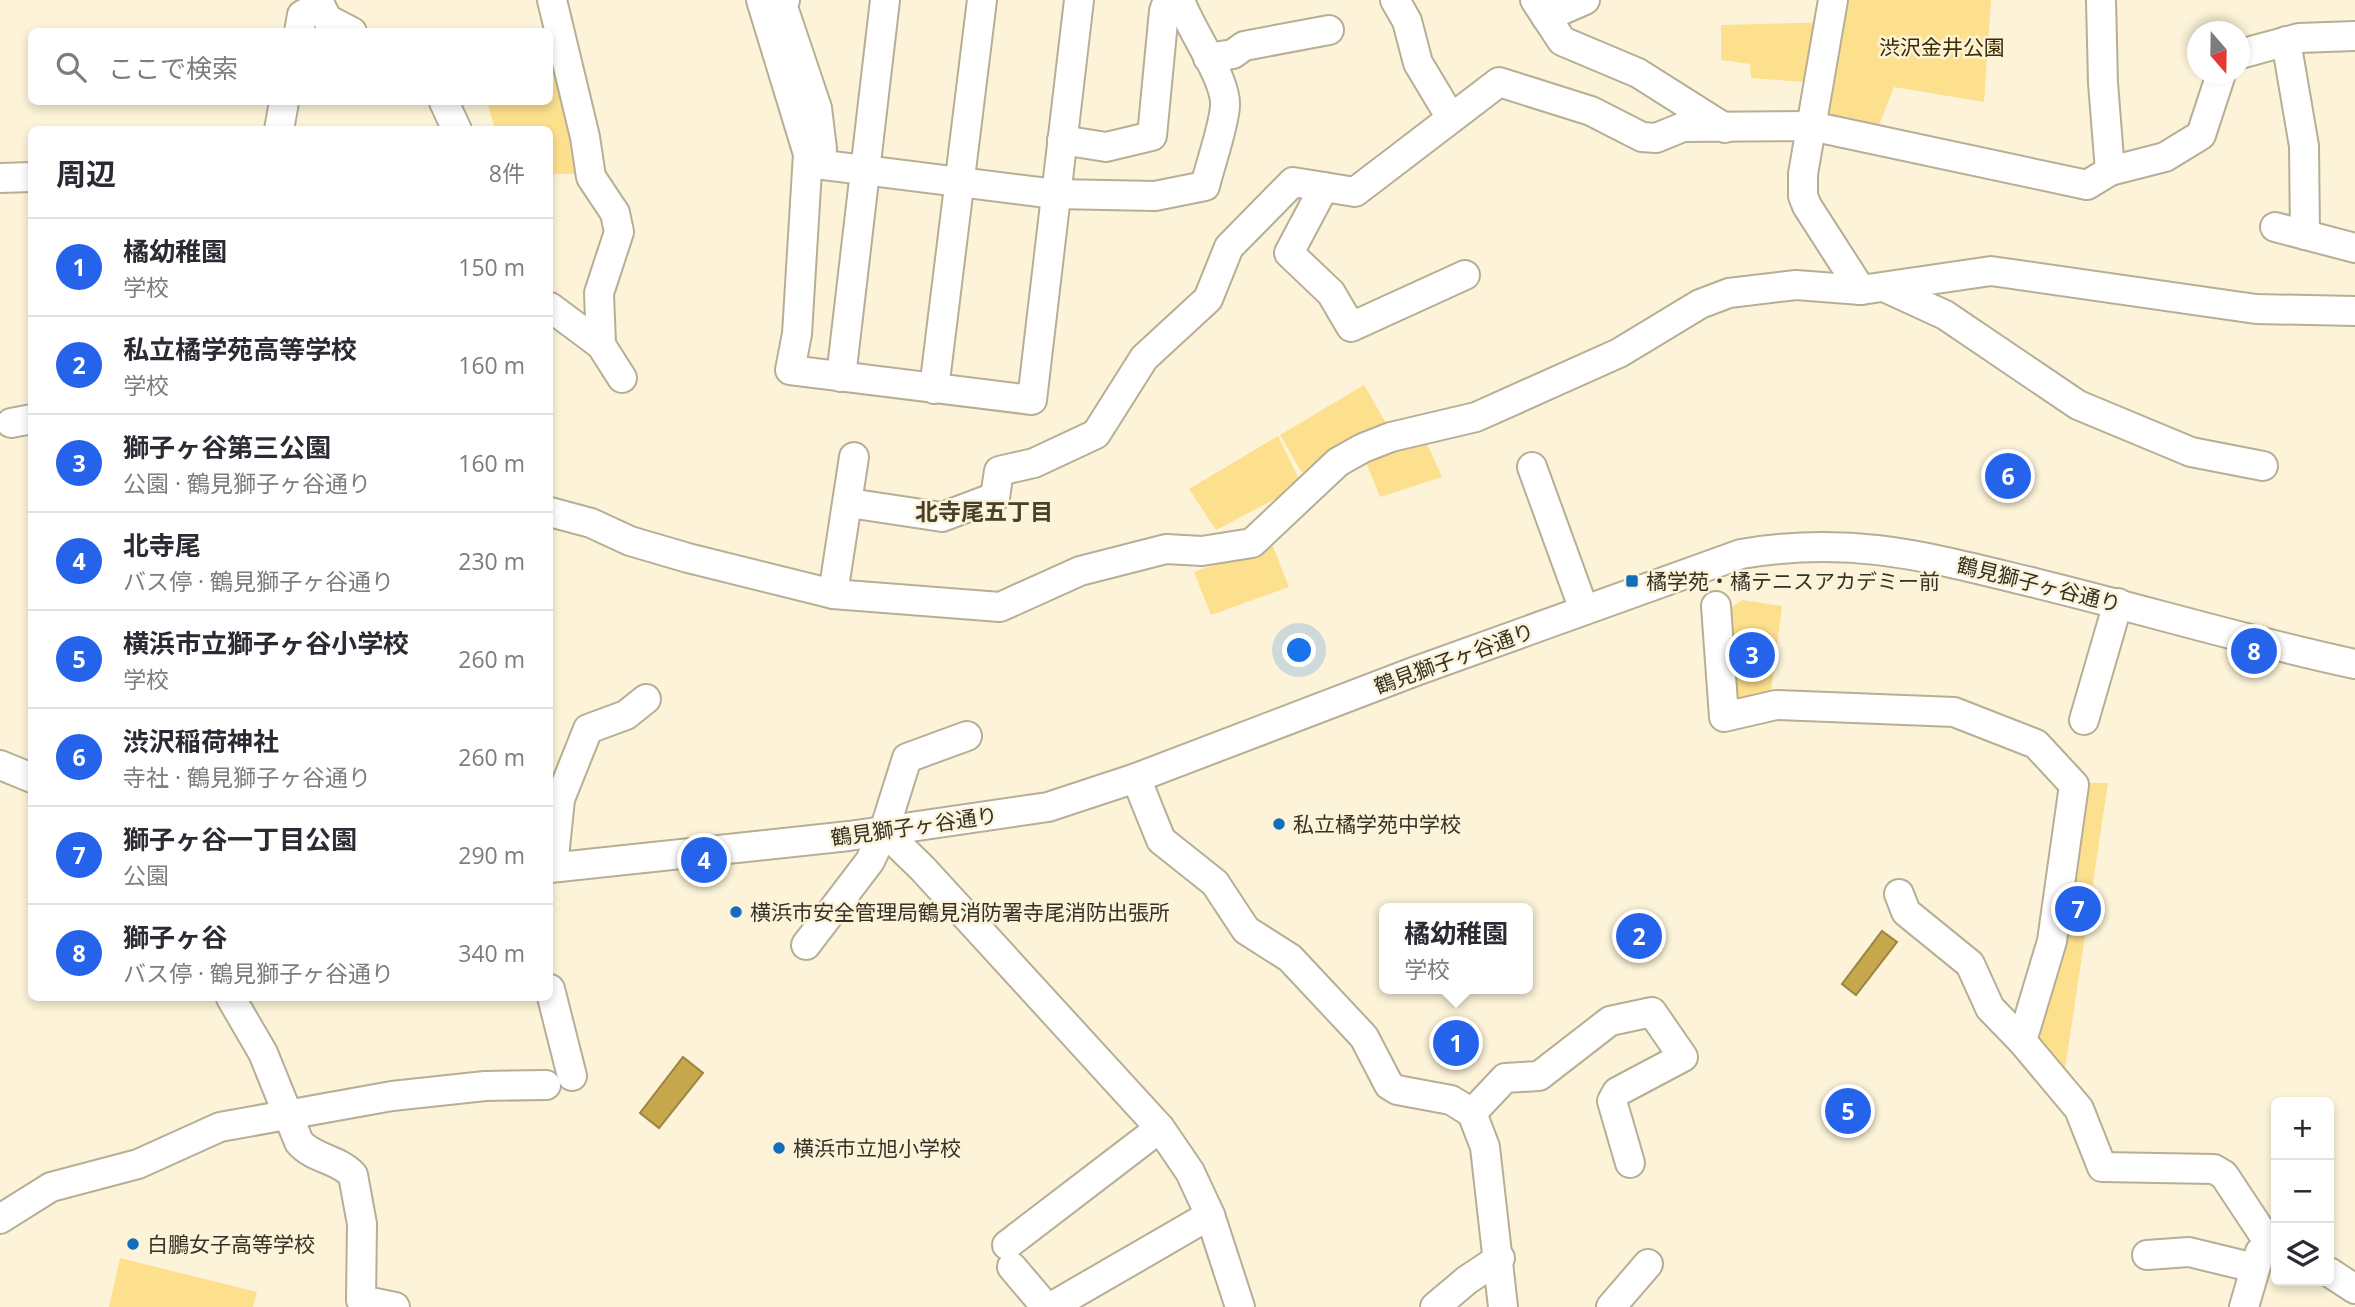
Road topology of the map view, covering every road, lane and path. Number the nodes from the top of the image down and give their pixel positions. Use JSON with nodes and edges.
{"nodes":[{"id":1,"x":551,"y":0,"type":"edge"},
{"id":2,"x":761,"y":0,"type":"edge"},
{"id":3,"x":785,"y":0,"type":"edge"},
{"id":4,"x":885,"y":0,"type":"edge"},
{"id":5,"x":982,"y":0,"type":"edge"},
{"id":6,"x":1079,"y":0,"type":"edge"},
{"id":7,"x":1395,"y":0,"type":"edge"},
{"id":8,"x":1585,"y":0,"type":"edge"},
{"id":9,"x":1833,"y":0,"type":"edge"},
{"id":10,"x":2101,"y":0,"type":"edge"},
{"id":11,"x":1178,"y":1,"type":"edge"},
{"id":12,"x":318,"y":3,"type":"edge"},
{"id":13,"x":1541,"y":8,"type":"edge"},
{"id":14,"x":300,"y":28,"type":"edge"},
{"id":15,"x":344,"y":28,"type":"edge"},
{"id":16,"x":1329,"y":30,"type":"dead end"},
{"id":17,"x":2355,"y":36,"type":"edge"},
{"id":18,"x":2286,"y":41,"type":"junction"},
{"id":19,"x":2250,"y":51,"type":"edge"},
{"id":20,"x":1209,"y":58,"type":"junction"},
{"id":21,"x":2218,"y":84,"type":"edge"},
{"id":22,"x":283,"y":105,"type":"edge"},
{"id":23,"x":444,"y":105,"type":"edge"},
{"id":24,"x":1451,"y":118,"type":"junction"},
{"id":25,"x":280,"y":126,"type":"edge"},
{"id":26,"x":455,"y":126,"type":"edge"},
{"id":27,"x":1811,"y":126,"type":"junction"},
{"id":28,"x":1725,"y":128,"type":"junction"},
{"id":29,"x":1062,"y":140,"type":"junction"},
{"id":30,"x":816,"y":164,"type":"junction"},
{"id":31,"x":866,"y":171,"type":"junction"},
{"id":32,"x":2110,"y":171,"type":"junction"},
{"id":33,"x":28,"y":177,"type":"edge"},
{"id":34,"x":0,"y":178,"type":"edge"},
{"id":35,"x":961,"y":182,"type":"junction"},
{"id":36,"x":1324,"y":187,"type":"junction"},
{"id":37,"x":1055,"y":194,"type":"junction"},
{"id":38,"x":2275,"y":227,"type":"dead end"},
{"id":39,"x":2305,"y":235,"type":"junction"},
{"id":40,"x":2355,"y":248,"type":"edge"},
{"id":41,"x":1465,"y":275,"type":"dead end"},
{"id":42,"x":1872,"y":289,"type":"junction"},
{"id":43,"x":553,"y":309,"type":"edge"},
{"id":44,"x":2355,"y":311,"type":"edge"},
{"id":45,"x":601,"y":345,"type":"junction"},
{"id":46,"x":841,"y":377,"type":"junction"},
{"id":47,"x":622,"y":378,"type":"dead end"},
{"id":48,"x":934,"y":389,"type":"junction"},
{"id":49,"x":854,"y":457,"type":"dead end"},
{"id":50,"x":2263,"y":466,"type":"dead end"},
{"id":51,"x":1532,"y":467,"type":"dead end"},
{"id":52,"x":849,"y":502,"type":"junction"},
{"id":53,"x":553,"y":513,"type":"edge"},
{"id":54,"x":833,"y":594,"type":"junction"},
{"id":55,"x":2118,"y":603,"type":"junction"},
{"id":56,"x":1717,"y":606,"type":"dead end"},
{"id":57,"x":1584,"y":610,"type":"junction"},
{"id":58,"x":2355,"y":664,"type":"edge"},
{"id":59,"x":646,"y":699,"type":"dead end"},
{"id":60,"x":2084,"y":720,"type":"dead end"},
{"id":61,"x":967,"y":736,"type":"dead end"},
{"id":62,"x":0,"y":765,"type":"edge"},
{"id":63,"x":28,"y":776,"type":"edge"},
{"id":64,"x":1136,"y":778,"type":"junction"},
{"id":65,"x":884,"y":831,"type":"junction"},
{"id":66,"x":553,"y":853,"type":"edge"},
{"id":67,"x":553,"y":868,"type":"edge"},
{"id":68,"x":1899,"y":894,"type":"dead end"},
{"id":69,"x":806,"y":945,"type":"dead end"},
{"id":70,"x":233,"y":1001,"type":"edge"},
{"id":71,"x":551,"y":1001,"type":"edge"},
{"id":72,"x":2022,"y":1041,"type":"junction"},
{"id":73,"x":1472,"y":1113,"type":"junction"},
{"id":74,"x":289,"y":1116,"type":"junction"},
{"id":75,"x":1160,"y":1128,"type":"junction"},
{"id":76,"x":1630,"y":1163,"type":"dead end"},
{"id":77,"x":1210,"y":1215,"type":"junction"},
{"id":78,"x":0,"y":1219,"type":"edge"},
{"id":79,"x":2270,"y":1240,"type":"edge"},
{"id":80,"x":2147,"y":1255,"type":"dead end"},
{"id":81,"x":1500,"y":1258,"type":"junction"},
{"id":82,"x":1648,"y":1264,"type":"dead end"},
{"id":83,"x":2255,"y":1268,"type":"junction"},
{"id":84,"x":395,"y":1307,"type":"edge"},
{"id":85,"x":1049,"y":1307,"type":"edge"},
{"id":86,"x":1240,"y":1307,"type":"edge"},
{"id":87,"x":1435,"y":1307,"type":"edge"},
{"id":88,"x":1503,"y":1307,"type":"edge"},
{"id":89,"x":1611,"y":1307,"type":"edge"},
{"id":90,"x":2244,"y":1307,"type":"edge"}],
"edges":[{"from":1,"to":45,"type":"street"},
{"from":2,"to":30,"type":"street"},
{"from":3,"to":30,"type":"street"},
{"from":4,"to":31,"type":"street"},
{"from":5,"to":35,"type":"street"},
{"from":6,"to":29,"type":"street"},
{"from":7,"to":24,"type":"street"},
{"from":8,"to":13,"type":"street"},
{"from":9,"to":27,"type":"street"},
{"from":10,"to":32,"type":"street"},
{"from":11,"to":20,"type":"street"},
{"from":11,"to":29,"type":"street"},
{"from":12,"to":14,"type":"street"},
{"from":12,"to":15,"type":"street"},
{"from":13,"to":28,"type":"street"},
{"from":16,"to":20,"type":"street"},
{"from":17,"to":18,"type":"street"},
{"from":18,"to":19,"type":"street"},
{"from":18,"to":39,"type":"street"},
{"from":20,"to":37,"type":"street"},
{"from":21,"to":32,"type":"street"},
{"from":22,"to":25,"type":"street"},
{"from":23,"to":26,"type":"street"},
{"from":24,"to":28,"type":"street"},
{"from":24,"to":36,"type":"street"},
{"from":27,"to":28,"type":"street"},
{"from":27,"to":32,"type":"street"},
{"from":27,"to":42,"type":"street"},
{"from":29,"to":37,"type":"street"},
{"from":30,"to":31,"type":"street"},
{"from":30,"to":46,"type":"street"},
{"from":31,"to":35,"type":"street"},
{"from":31,"to":46,"type":"street"},
{"from":33,"to":34,"type":"street"},
{"from":35,"to":37,"type":"street"},
{"from":35,"to":48,"type":"street"},
{"from":36,"to":41,"type":"street"},
{"from":36,"to":52,"type":"street"},
{"from":37,"to":48,"type":"street"},
{"from":38,"to":39,"type":"street"},
{"from":39,"to":40,"type":"street"},
{"from":42,"to":44,"type":"street"},
{"from":42,"to":50,"type":"street"},
{"from":42,"to":54,"type":"street"},
{"from":43,"to":45,"type":"street"},
{"from":45,"to":47,"type":"street"},
{"from":46,"to":48,"type":"street"},
{"from":49,"to":52,"type":"street"},
{"from":51,"to":57,"type":"street"},
{"from":52,"to":54,"type":"street"},
{"from":53,"to":54,"type":"street"},
{"from":55,"to":57,"type":"street","name":"鶴見獅子ヶ谷通り"},
{"from":55,"to":58,"type":"street","name":"鶴見獅子ヶ谷通り"},
{"from":55,"to":60,"type":"street"},
{"from":56,"to":72,"type":"street"},
{"from":57,"to":64,"type":"street","name":"鶴見獅子ヶ谷通り"},
{"from":59,"to":66,"type":"street"},
{"from":61,"to":65,"type":"street"},
{"from":62,"to":63,"type":"street"},
{"from":64,"to":65,"type":"street","name":"鶴見獅子ヶ谷通り"},
{"from":64,"to":73,"type":"street"},
{"from":65,"to":67,"type":"street","name":"鶴見獅子ヶ谷通り"},
{"from":65,"to":69,"type":"street"},
{"from":65,"to":75,"type":"street"},
{"from":68,"to":72,"type":"street"},
{"from":70,"to":74,"type":"street"},
{"from":71,"to":74,"type":"street"},
{"from":72,"to":79,"type":"street"},
{"from":73,"to":76,"type":"street"},
{"from":73,"to":81,"type":"street"},
{"from":74,"to":78,"type":"street"},
{"from":74,"to":84,"type":"street"},
{"from":75,"to":77,"type":"street"},
{"from":75,"to":85,"type":"street"},
{"from":77,"to":85,"type":"street"},
{"from":77,"to":86,"type":"street"},
{"from":79,"to":83,"type":"street"},
{"from":80,"to":83,"type":"street"},
{"from":81,"to":87,"type":"street"},
{"from":81,"to":88,"type":"street"},
{"from":82,"to":89,"type":"street"},
{"from":83,"to":90,"type":"street"}]}
